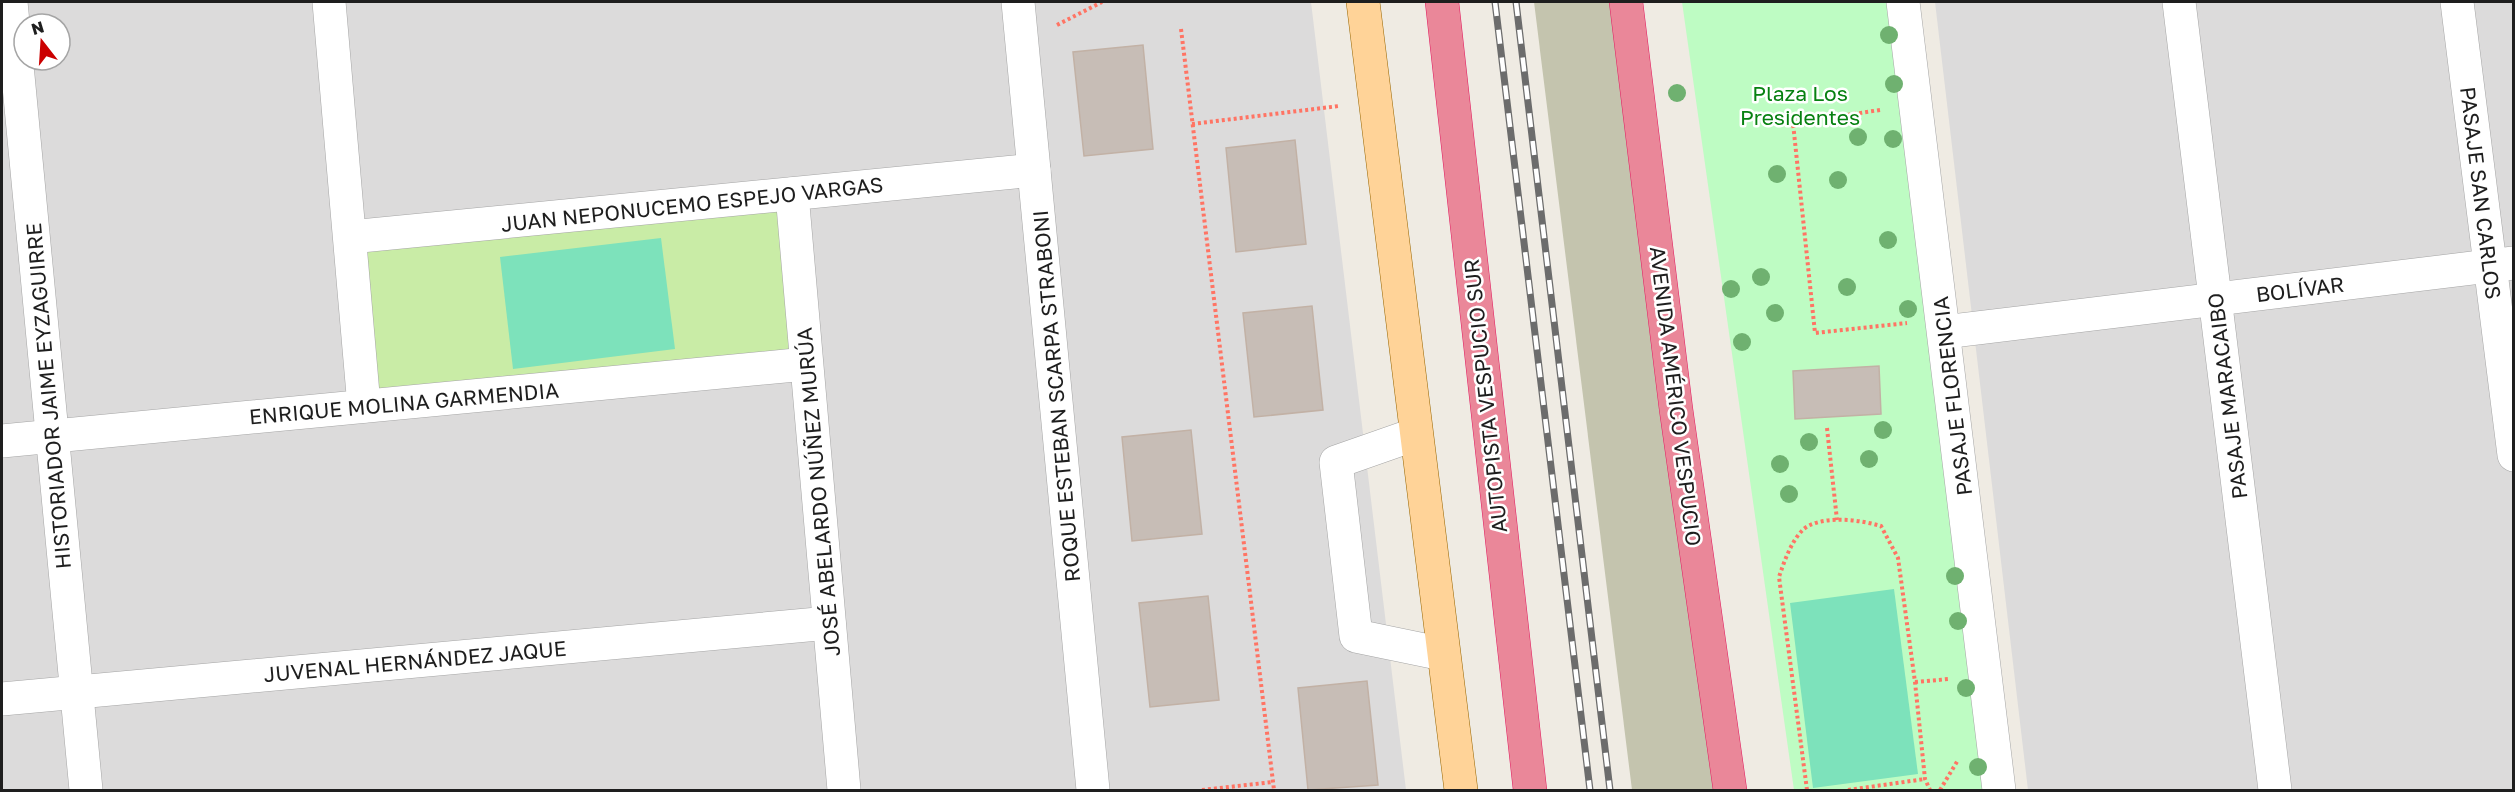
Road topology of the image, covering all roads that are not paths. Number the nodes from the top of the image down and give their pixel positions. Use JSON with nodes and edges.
{"nodes":[{"id":1,"x":11,"y":2,"type":"edge"},
{"id":2,"x":329,"y":2,"type":"edge"},
{"id":3,"x":1018,"y":2,"type":"edge"},
{"id":4,"x":1364,"y":2,"type":"edge"},
{"id":5,"x":1442,"y":2,"type":"edge"},
{"id":6,"x":1626,"y":2,"type":"edge"},
{"id":7,"x":1903,"y":2,"type":"edge"},
{"id":8,"x":2180,"y":2,"type":"edge"},
{"id":9,"x":2457,"y":2,"type":"edge"},
{"id":10,"x":1034,"y":170,"type":"junction"},
{"id":11,"x":15,"y":186,"type":"edge"},
{"id":12,"x":792,"y":194,"type":"junction"},
{"id":13,"x":350,"y":237,"type":"junction"},
{"id":14,"x":2502,"y":264,"type":"edge"},
{"id":15,"x":2216,"y":299,"type":"junction"},
{"id":16,"x":1944,"y":332,"type":"junction"},
{"id":17,"x":806,"y":364,"type":"junction"},
{"id":18,"x":364,"y":406,"type":"junction"},
{"id":19,"x":1416,"y":434,"type":"junction"},
{"id":20,"x":52,"y":436,"type":"junction"},
{"id":21,"x":2,"y":441,"type":"edge"},
{"id":22,"x":2514,"y":455,"type":"edge"},
{"id":23,"x":829,"y":623,"type":"junction"},
{"id":24,"x":1443,"y":654,"type":"junction"},
{"id":25,"x":76,"y":692,"type":"junction"},
{"id":26,"x":2,"y":699,"type":"edge"},
{"id":27,"x":86,"y":790,"type":"edge"},
{"id":28,"x":844,"y":790,"type":"edge"},
{"id":29,"x":1093,"y":790,"type":"edge"},
{"id":30,"x":1461,"y":790,"type":"edge"},
{"id":31,"x":1530,"y":790,"type":"edge"},
{"id":32,"x":1730,"y":790,"type":"edge"},
{"id":33,"x":2000,"y":790,"type":"edge"},
{"id":34,"x":2275,"y":790,"type":"edge"}],
"edges":[{"from":1,"to":11,"type":"street","name":"HISTORIADOR JAIME EYZAGUIRRE"},
{"from":2,"to":13,"type":"street"},
{"from":3,"to":10,"type":"street","name":"ROQUE ESTEBAN SCARPA STRABONI"},
{"from":4,"to":19,"type":"main road"},
{"from":5,"to":31,"type":"highway","name":"AUTOPISTA VESPUCIO SUR"},
{"from":6,"to":32,"type":"highway","name":"AVENIDA AMÉRICO VESPUCIO"},
{"from":7,"to":16,"type":"street","name":"PASAJE FLORENCIA"},
{"from":8,"to":15,"type":"street","name":"PASAJE MARACAIBO"},
{"from":9,"to":14,"type":"street","name":"PASAJE SAN CARLOS"},
{"from":10,"to":12,"type":"street","name":"JUAN NEPONUCEMO ESPEJO VARGAS"},
{"from":10,"to":29,"type":"street","name":"ROQUE ESTEBAN SCARPA STRABONI"},
{"from":11,"to":20,"type":"street","name":"HISTORIADOR JAIME EYZAGUIRRE"},
{"from":12,"to":13,"type":"street","name":"JUAN NEPONUCEMO ESPEJO VARGAS"},
{"from":12,"to":17,"type":"street","name":"JOSÉ ABELARDO NÚÑEZ MURÚA"},
{"from":13,"to":18,"type":"street"},
{"from":14,"to":15,"type":"street","name":"BOLÍVAR"},
{"from":14,"to":22,"type":"street","name":"PASAJE SAN CARLOS"},
{"from":15,"to":16,"type":"street","name":"BOLÍVAR"},
{"from":15,"to":34,"type":"street","name":"PASAJE MARACAIBO"},
{"from":16,"to":33,"type":"street","name":"PASAJE FLORENCIA"},
{"from":17,"to":18,"type":"street","name":"ENRIQUE MOLINA GARMENDIA"},
{"from":17,"to":23,"type":"street","name":"JOSÉ ABELARDO NÚÑEZ MURÚA"},
{"from":18,"to":20,"type":"street","name":"ENRIQUE MOLINA GARMENDIA"},
{"from":19,"to":24,"type":"main road"},
{"from":19,"to":24,"type":"street"},
{"from":20,"to":21,"type":"street","name":"ENRIQUE MOLINA GARMENDIA"},
{"from":20,"to":25,"type":"street","name":"HISTORIADOR JAIME EYZAGUIRRE"},
{"from":23,"to":25,"type":"street","name":"JUVENAL HERNÁNDEZ JAQUE"},
{"from":23,"to":28,"type":"street","name":"JOSÉ ABELARDO NÚÑEZ MURÚA"},
{"from":24,"to":30,"type":"main road"},
{"from":25,"to":26,"type":"street","name":"JUVENAL HERNÁNDEZ JAQUE"},
{"from":25,"to":27,"type":"street","name":"HISTORIADOR JAIME EYZAGUIRRE"}]}
